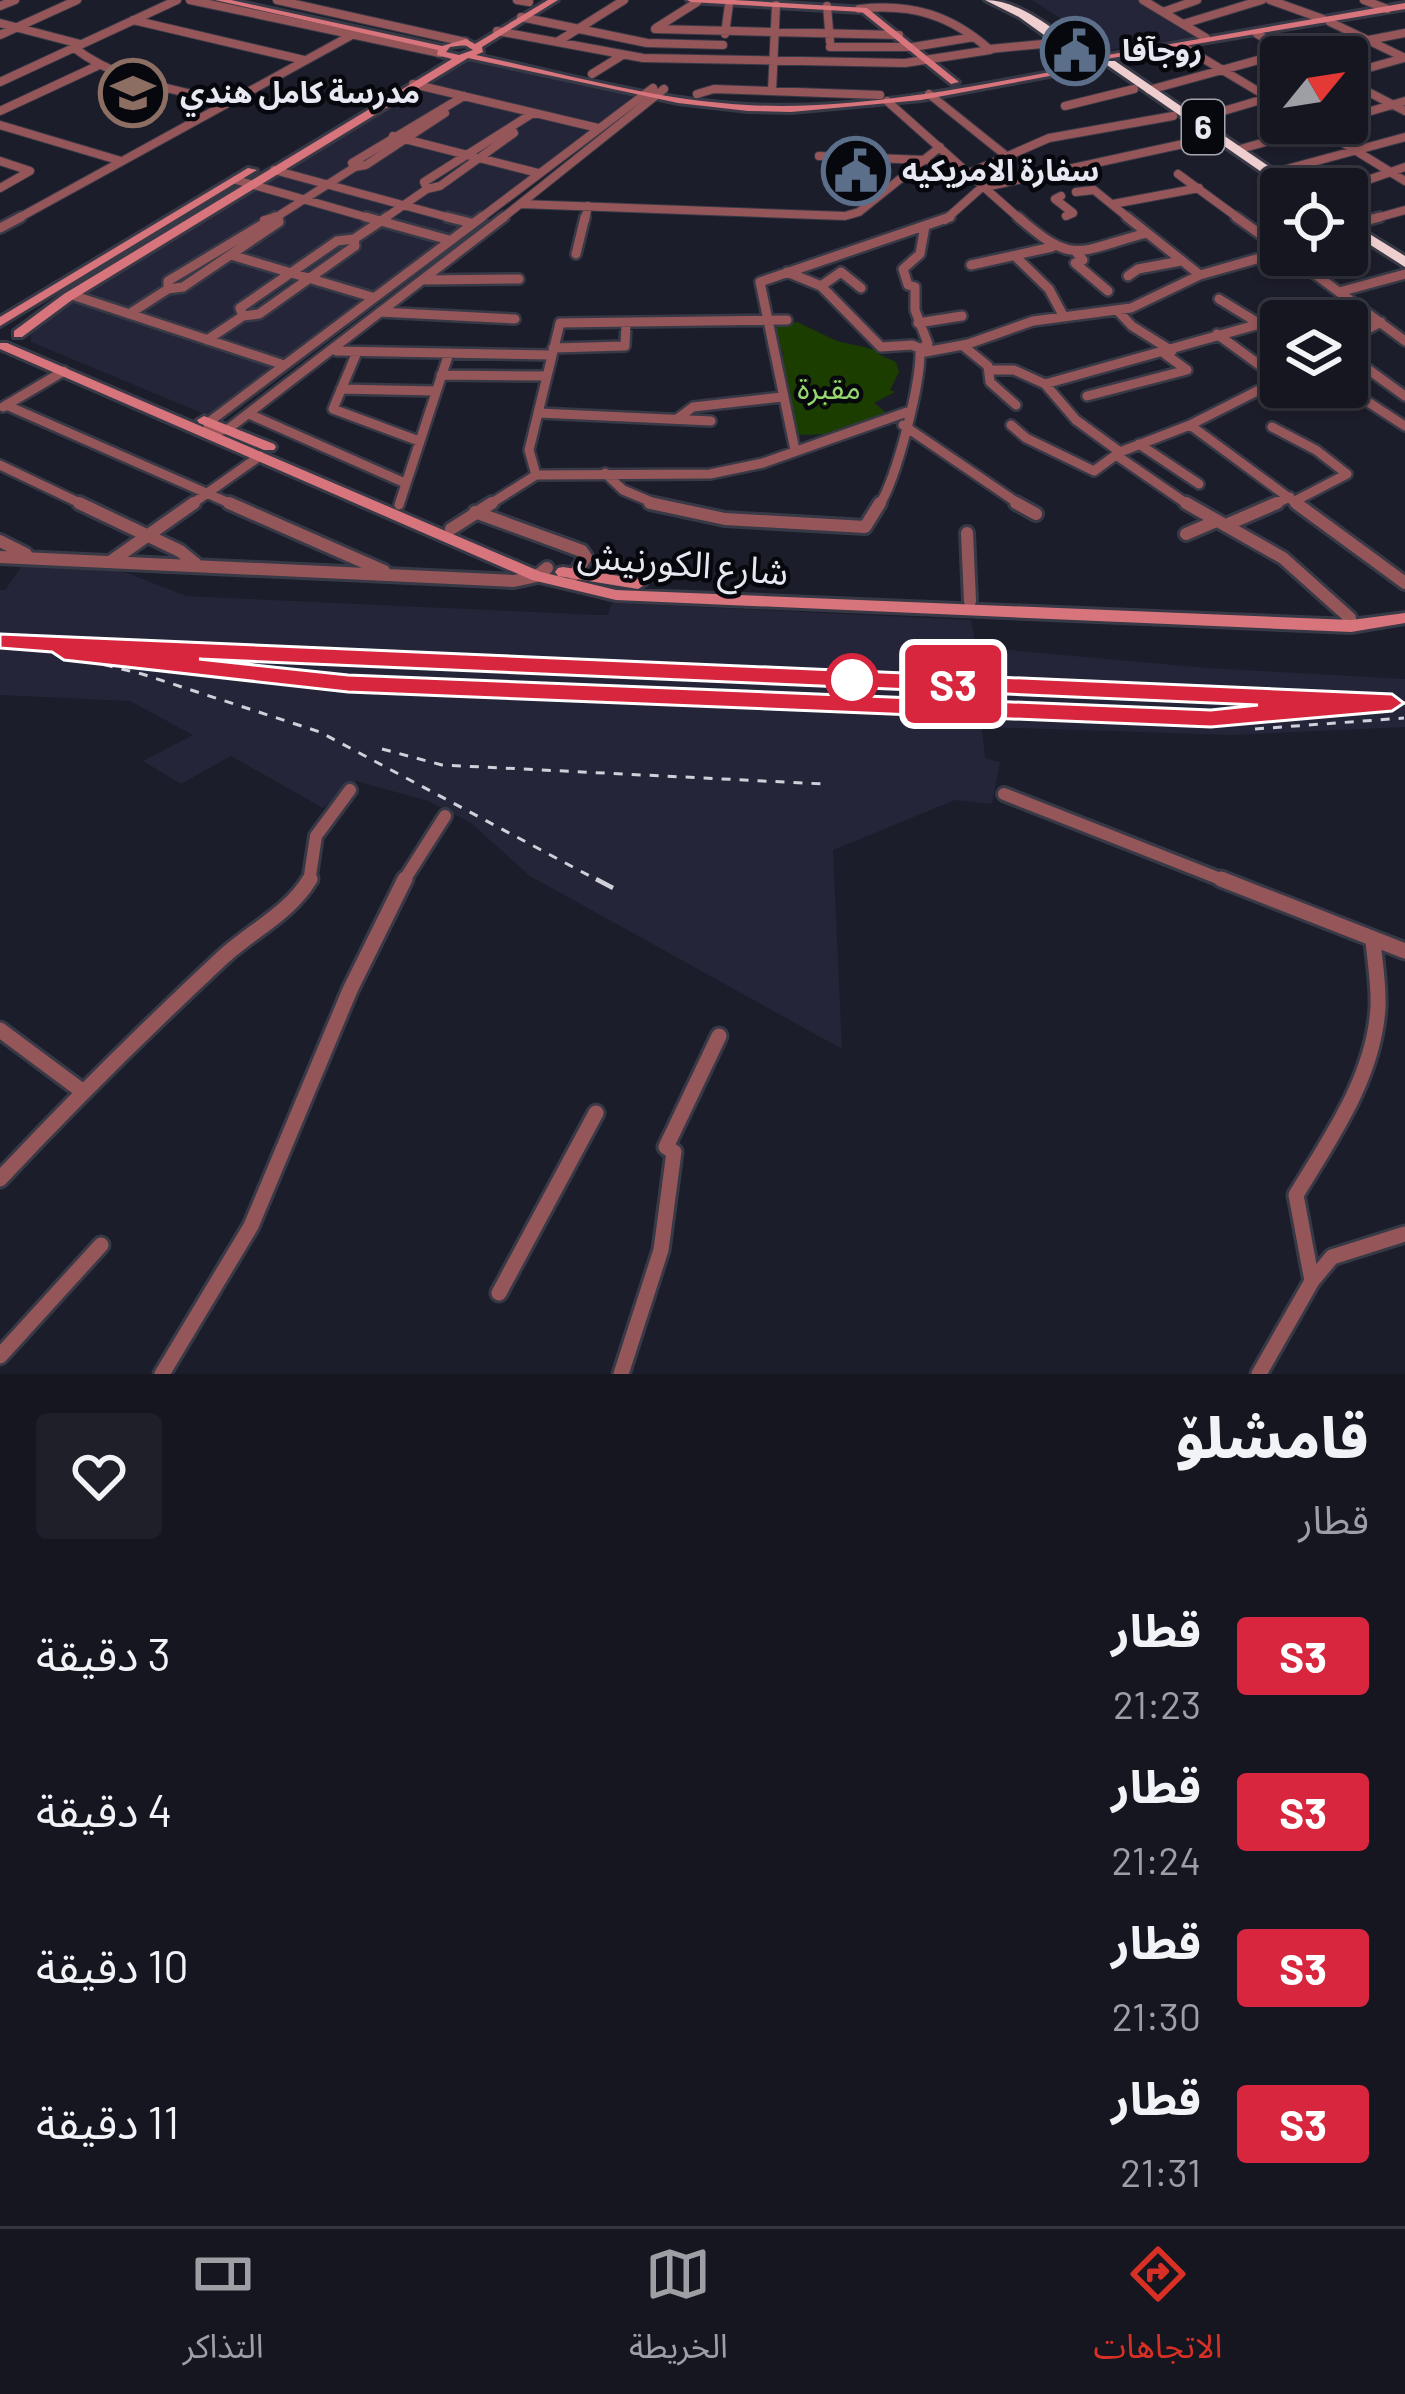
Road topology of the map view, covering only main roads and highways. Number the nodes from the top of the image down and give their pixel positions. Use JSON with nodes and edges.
{"nodes":[{"id":1,"x":219,"y":0,"type":"edge"},
{"id":2,"x":245,"y":0,"type":"edge"},
{"id":3,"x":554,"y":0,"type":"edge"},
{"id":4,"x":990,"y":0,"type":"edge"},
{"id":5,"x":1013,"y":0,"type":"edge"},
{"id":6,"x":526,"y":1,"type":"edge"},
{"id":7,"x":694,"y":1,"type":"edge"},
{"id":8,"x":1405,"y":8,"type":"edge"},
{"id":9,"x":1326,"y":21,"type":"junction"},
{"id":10,"x":465,"y":42,"type":"junction"},
{"id":11,"x":444,"y":50,"type":"junction"},
{"id":12,"x":472,"y":52,"type":"junction"},
{"id":13,"x":1097,"y":61,"type":"junction"},
{"id":14,"x":954,"y":82,"type":"junction"},
{"id":15,"x":1141,"y":90,"type":"junction"},
{"id":16,"x":655,"y":92,"type":"junction"},
{"id":17,"x":883,"y":98,"type":"junction"},
{"id":18,"x":1264,"y":168,"type":"edge"},
{"id":19,"x":1260,"y":175,"type":"edge"},
{"id":20,"x":1368,"y":237,"type":"edge"},
{"id":21,"x":1368,"y":244,"type":"edge"},
{"id":22,"x":1397,"y":250,"type":"edge"},
{"id":23,"x":1405,"y":263,"type":"edge"},
{"id":24,"x":1405,"y":273,"type":"edge"},
{"id":25,"x":0,"y":322,"type":"edge"},
{"id":26,"x":9,"y":341,"type":"edge"},
{"id":27,"x":208,"y":428,"type":"junction"},
{"id":28,"x":542,"y":572,"type":"junction"},
{"id":29,"x":1405,"y":607,"type":"edge"},
{"id":30,"x":1405,"y":619,"type":"edge"}],
"edges":[{"from":1,"to":11,"type":"main road"},
{"from":2,"to":11,"type":"main road"},
{"from":3,"to":12,"type":"main road"},
{"from":4,"to":13,"type":"highway","number":"6"},
{"from":5,"to":13,"type":"highway","number":"6"},
{"from":6,"to":10,"type":"main road"},
{"from":7,"to":14,"type":"main road"},
{"from":8,"to":9,"type":"main road"},
{"from":8,"to":9,"type":"main road"},
{"from":9,"to":13,"type":"main road"},
{"from":9,"to":13,"type":"main road"},
{"from":10,"to":11,"type":"main road"},
{"from":10,"to":12,"type":"main road"},
{"from":11,"to":12,"type":"main road"},
{"from":11,"to":25,"type":"main road"},
{"from":12,"to":16,"type":"main road"},
{"from":12,"to":16,"type":"main road"},
{"from":12,"to":26,"type":"main road"},
{"from":13,"to":14,"type":"main road"},
{"from":13,"to":15,"type":"highway","number":"6"},
{"from":13,"to":17,"type":"main road"},
{"from":14,"to":17,"type":"main road"},
{"from":15,"to":18,"type":"highway","number":"6"},
{"from":15,"to":19,"type":"highway","number":"6"},
{"from":16,"to":17,"type":"main road"},
{"from":16,"to":17,"type":"main road"},
{"from":20,"to":22,"type":"highway"},
{"from":21,"to":24,"type":"highway"},
{"from":22,"to":23,"type":"highway"},
{"from":25,"to":26,"type":"main road"},
{"from":26,"to":27,"type":"main road","name":"شارع الكورنيش"},
{"from":26,"to":27,"type":"main road","name":"شارع الكورنيش"},
{"from":27,"to":28,"type":"main road","name":"شارع الكورنيش"},
{"from":27,"to":28,"type":"main road","name":"شارع الكورنيش"},
{"from":28,"to":29,"type":"main road","name":"شارع الكورنيش"},
{"from":28,"to":30,"type":"main road","name":"شارع الكورنيش"}]}
